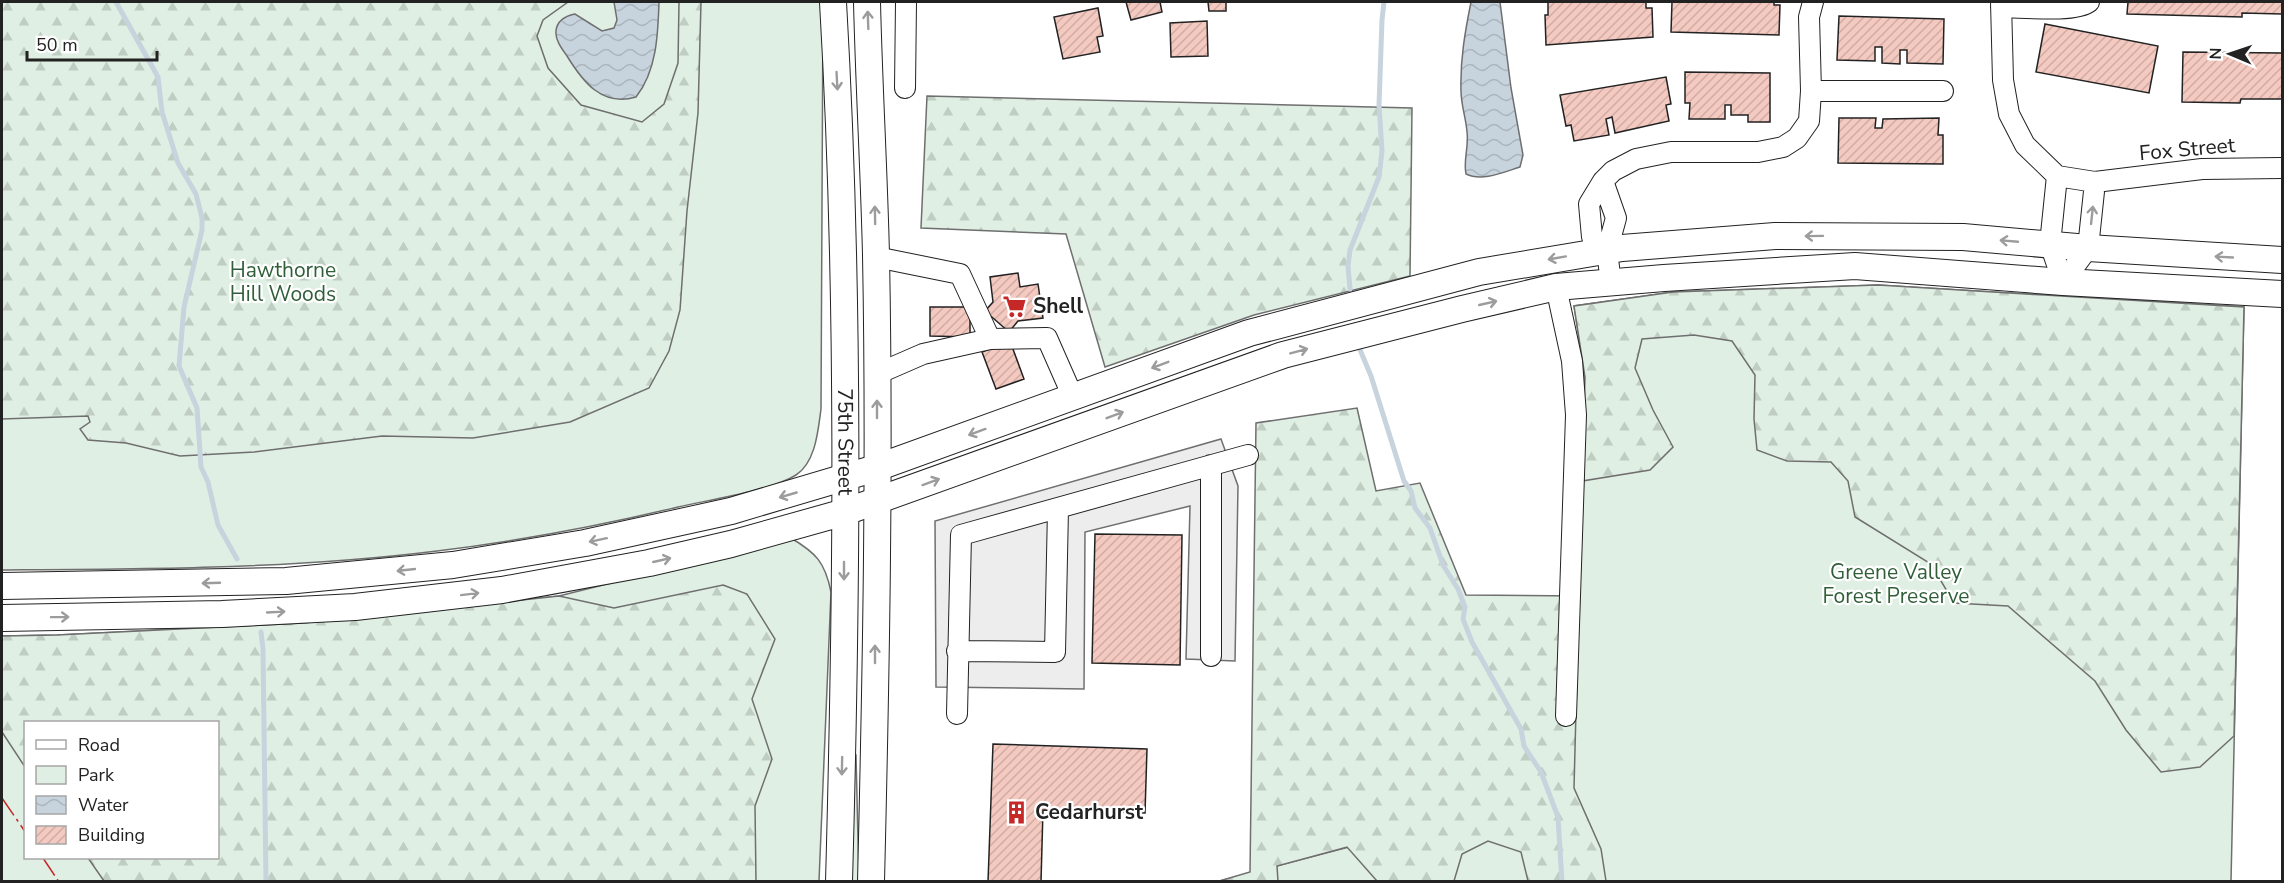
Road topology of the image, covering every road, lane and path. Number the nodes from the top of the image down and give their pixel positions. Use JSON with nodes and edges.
{"nodes":[{"id":1,"x":833,"y":2,"type":"edge"},
{"id":2,"x":867,"y":2,"type":"edge"},
{"id":3,"x":906,"y":2,"type":"edge"},
{"id":4,"x":1813,"y":2,"type":"edge"},
{"id":5,"x":2089,"y":2,"type":"edge"},
{"id":6,"x":2001,"y":4,"type":"edge"},
{"id":7,"x":905,"y":88,"type":"dead end"},
{"id":8,"x":1811,"y":91,"type":"junction"},
{"id":9,"x":1943,"y":92,"type":"dead end"},
{"id":10,"x":2283,"y":168,"type":"edge"},
{"id":11,"x":2056,"y":176,"type":"junction"},
{"id":12,"x":2095,"y":182,"type":"junction"},
{"id":13,"x":2050,"y":244,"type":"junction"},
{"id":14,"x":2088,"y":248,"type":"junction"},
{"id":15,"x":1607,"y":251,"type":"junction"},
{"id":16,"x":876,"y":257,"type":"junction"},
{"id":17,"x":2283,"y":260,"type":"edge"},
{"id":18,"x":2063,"y":282,"type":"junction"},
{"id":19,"x":1611,"y":283,"type":"junction"},
{"id":20,"x":1556,"y":287,"type":"junction"},
{"id":21,"x":2283,"y":294,"type":"edge"},
{"id":22,"x":990,"y":339,"type":"junction"},
{"id":23,"x":877,"y":374,"type":"junction"},
{"id":24,"x":1073,"y":397,"type":"junction"},
{"id":25,"x":1248,"y":455,"type":"dead end"},
{"id":26,"x":1211,"y":465,"type":"junction"},
{"id":27,"x":876,"y":468,"type":"junction"},
{"id":28,"x":844,"y":478,"type":"junction"},
{"id":29,"x":876,"y":502,"type":"junction"},
{"id":30,"x":1058,"y":509,"type":"junction"},
{"id":31,"x":845,"y":512,"type":"junction"},
{"id":32,"x":2,"y":586,"type":"edge"},
{"id":33,"x":2,"y":618,"type":"edge"},
{"id":34,"x":957,"y":651,"type":"junction"},
{"id":35,"x":1211,"y":656,"type":"dead end"},
{"id":36,"x":957,"y":714,"type":"dead end"},
{"id":37,"x":1566,"y":716,"type":"dead end"},
{"id":38,"x":839,"y":882,"type":"edge"},
{"id":39,"x":871,"y":882,"type":"edge"}],
"edges":[{"from":1,"to":28,"type":"main road","name":"75th Street","one_way":true},
{"from":16,"to":2,"type":"main road","name":"75th Street","one_way":true},
{"from":3,"to":7,"type":"street"},
{"from":4,"to":8,"type":"street"},
{"from":5,"to":6,"type":"street"},
{"from":6,"to":11,"type":"street"},
{"from":8,"to":9,"type":"street"},
{"from":8,"to":15,"type":"street"},
{"from":10,"to":12,"type":"street","name":"Fox Street"},
{"from":11,"to":12,"type":"street","name":"Fox Street"},
{"from":11,"to":13,"type":"street"},
{"from":14,"to":12,"type":"street","one_way":true},
{"from":13,"to":14,"type":"main road"},
{"from":13,"to":15,"type":"main road","one_way":true},
{"from":13,"to":18,"type":"street"},
{"from":17,"to":14,"type":"main road","one_way":true},
{"from":14,"to":18,"type":"street"},
{"from":15,"to":19,"type":"street"},
{"from":15,"to":24,"type":"main road","one_way":true},
{"from":16,"to":22,"type":"street"},
{"from":16,"to":23,"type":"main road","name":"75th Street"},
{"from":18,"to":19,"type":"main road"},
{"from":18,"to":21,"type":"main road"},
{"from":19,"to":20,"type":"main road"},
{"from":29,"to":20,"type":"main road","one_way":true},
{"from":20,"to":37,"type":"street"},
{"from":22,"to":23,"type":"street"},
{"from":22,"to":24,"type":"street"},
{"from":27,"to":23,"type":"main road","name":"75th Street","one_way":true},
{"from":24,"to":27,"type":"main road","one_way":true},
{"from":25,"to":26,"type":"street"},
{"from":26,"to":30,"type":"street"},
{"from":26,"to":35,"type":"street"},
{"from":27,"to":28,"type":"main road"},
{"from":27,"to":29,"type":"main road","name":"75th Street"},
{"from":28,"to":31,"type":"main road","name":"75th Street"},
{"from":28,"to":32,"type":"main road","one_way":true},
{"from":29,"to":31,"type":"main road"},
{"from":39,"to":29,"type":"main road","name":"75th Street","one_way":true},
{"from":30,"to":34,"type":"street"},
{"from":30,"to":34,"type":"street"},
{"from":33,"to":31,"type":"main road","one_way":true},
{"from":31,"to":38,"type":"main road","name":"75th Street","one_way":true},
{"from":34,"to":36,"type":"street"}]}
